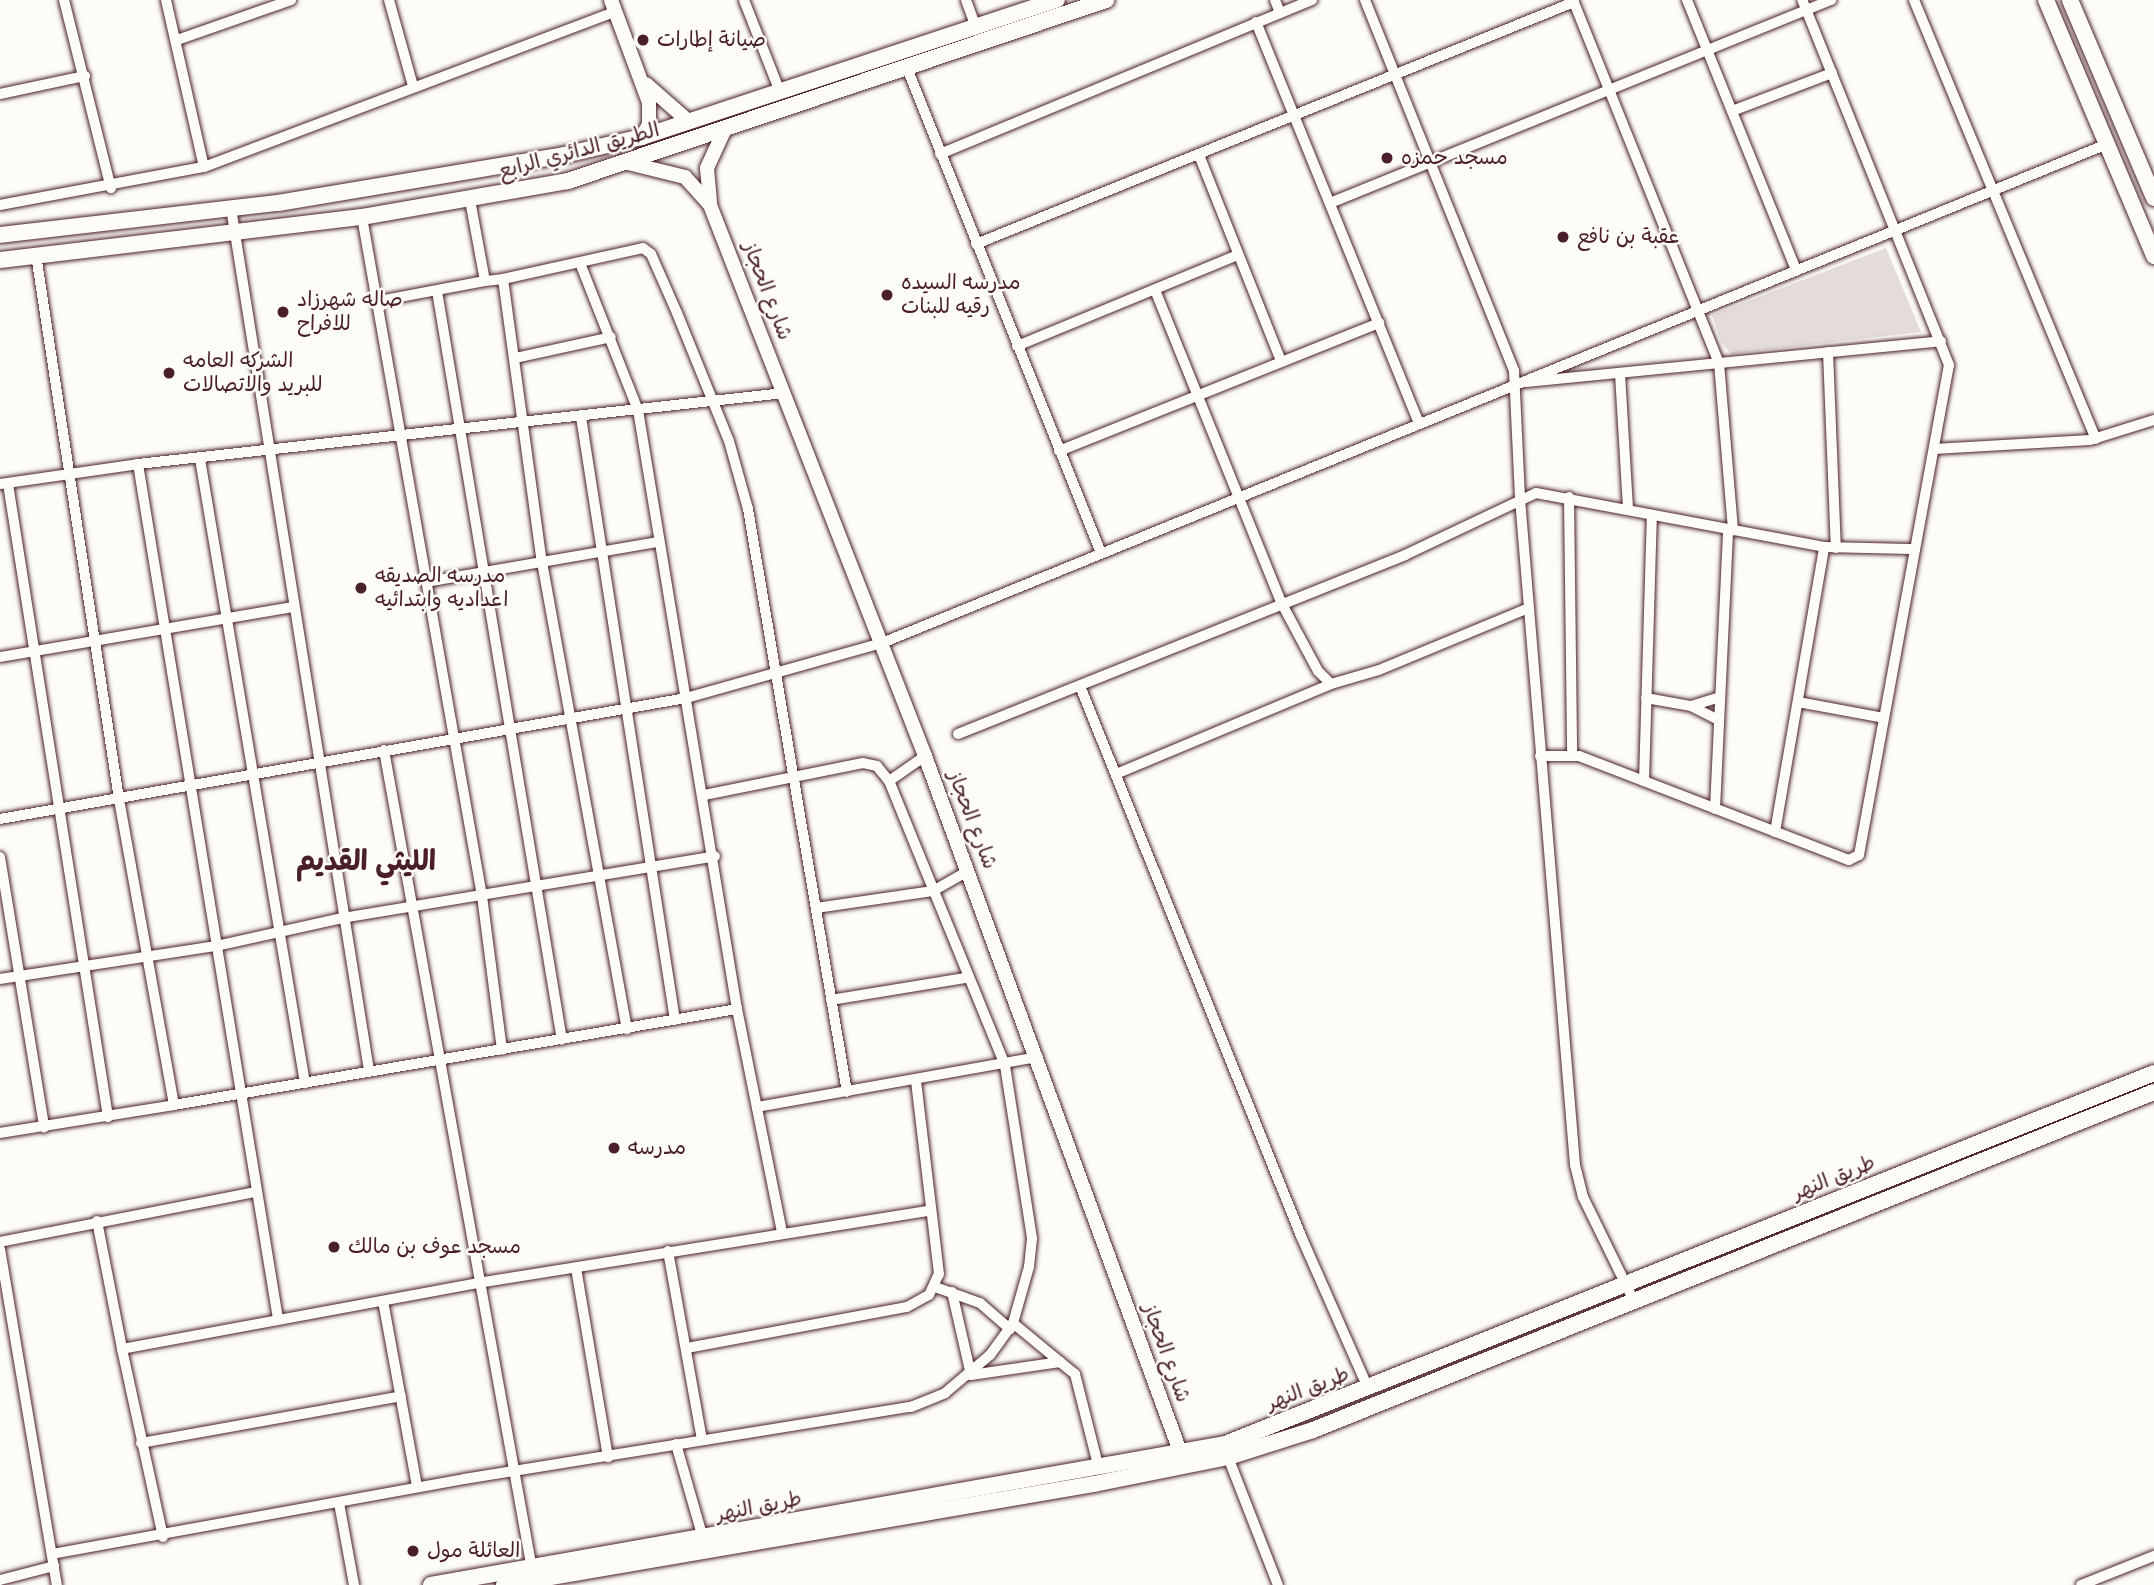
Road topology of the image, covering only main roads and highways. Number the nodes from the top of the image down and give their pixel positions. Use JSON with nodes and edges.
{"nodes":[{"id":1,"x":1057,"y":0,"type":"edge"},
{"id":2,"x":1106,"y":0,"type":"edge"},
{"id":3,"x":2046,"y":0,"type":"edge"},
{"id":4,"x":2070,"y":0,"type":"edge"},
{"id":5,"x":614,"y":5,"type":"edge"},
{"id":6,"x":1019,"y":7,"type":"edge"},
{"id":7,"x":2095,"y":59,"type":"junction"},
{"id":8,"x":2075,"y":68,"type":"junction"},
{"id":9,"x":642,"y":77,"type":"junction"},
{"id":10,"x":687,"y":120,"type":"junction"},
{"id":11,"x":723,"y":131,"type":"junction"},
{"id":12,"x":642,"y":137,"type":"junction"},
{"id":13,"x":628,"y":163,"type":"junction"},
{"id":14,"x":2154,"y":198,"type":"edge"},
{"id":15,"x":710,"y":205,"type":"junction"},
{"id":16,"x":0,"y":235,"type":"edge"},
{"id":17,"x":2154,"y":256,"type":"edge"},
{"id":18,"x":0,"y":260,"type":"edge"},
{"id":19,"x":2154,"y":1073,"type":"edge"},
{"id":20,"x":2154,"y":1092,"type":"edge"},
{"id":21,"x":1629,"y":1292,"type":"junction"},
{"id":22,"x":1181,"y":1454,"type":"junction"},
{"id":23,"x":431,"y":1585,"type":"edge"},
{"id":24,"x":504,"y":1585,"type":"edge"}],
"edges":[{"from":1,"to":6,"type":"main road","name":"الطريق الدائري الرابع"},
{"from":2,"to":11,"type":"main road","name":"الطريق الدائري الرابع"},
{"from":3,"to":8,"type":"main road"},
{"from":4,"to":7,"type":"main road"},
{"from":5,"to":9,"type":"main road"},
{"from":6,"to":10,"type":"main road","name":"الطريق الدائري الرابع"},
{"from":7,"to":8,"type":"main road"},
{"from":7,"to":14,"type":"main road"},
{"from":8,"to":17,"type":"main road"},
{"from":9,"to":10,"type":"main road"},
{"from":9,"to":12,"type":"main road"},
{"from":10,"to":12,"type":"main road","name":"الطريق الدائري الرابع"},
{"from":11,"to":13,"type":"main road","name":"الطريق الدائري الرابع"},
{"from":11,"to":15,"type":"main road","name":"شارع الحجاز"},
{"from":12,"to":16,"type":"main road","name":"الطريق الدائري الرابع"},
{"from":13,"to":15,"type":"main road","name":"شارع الحجاز"},
{"from":13,"to":18,"type":"main road","name":"الطريق الدائري الرابع"},
{"from":15,"to":22,"type":"main road","name":"شارع الحجاز"},
{"from":19,"to":21,"type":"main road","name":"طريق النهر"},
{"from":20,"to":21,"type":"main road","name":"طريق النهر"},
{"from":21,"to":22,"type":"main road","name":"طريق النهر"},
{"from":21,"to":24,"type":"main road","name":"طريق النهر"},
{"from":22,"to":23,"type":"main road","name":"طريق النهر"}]}
